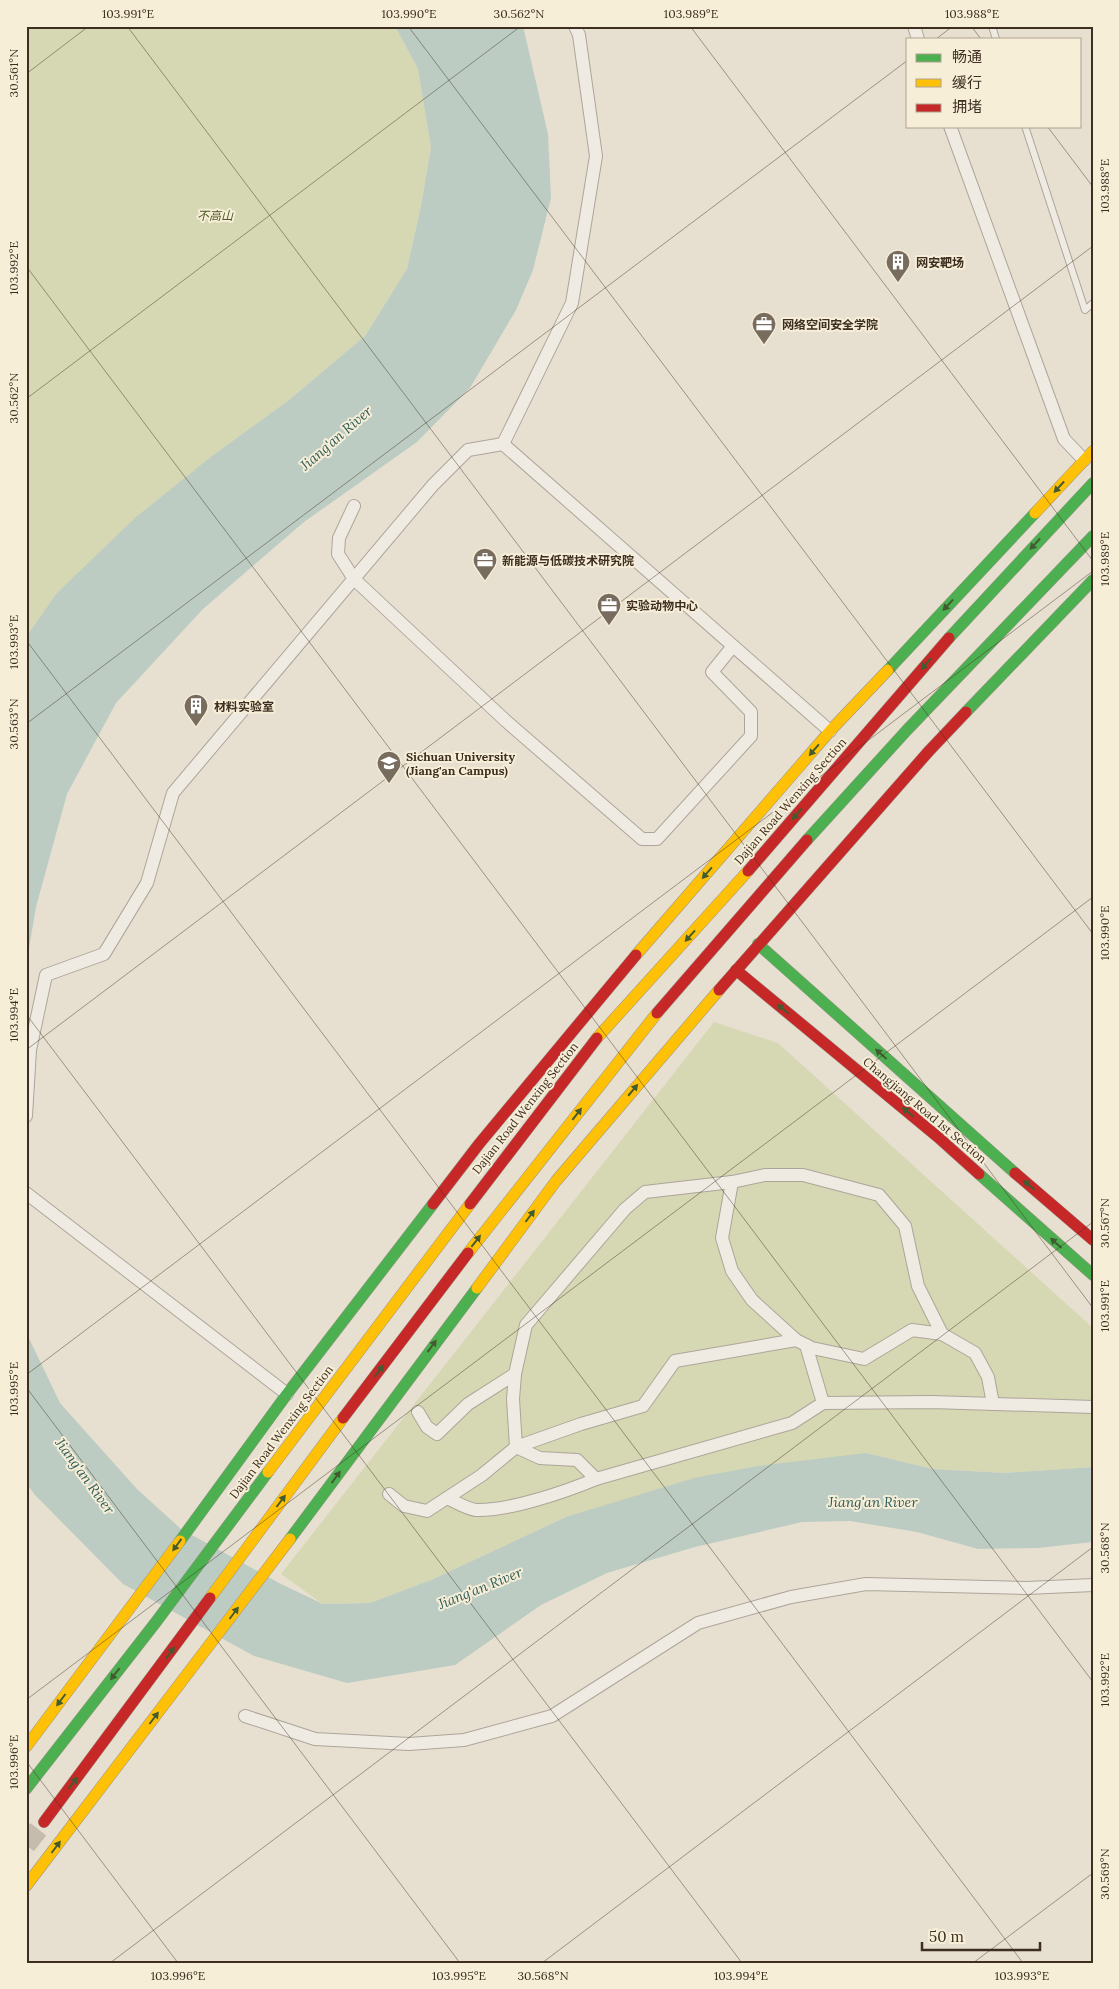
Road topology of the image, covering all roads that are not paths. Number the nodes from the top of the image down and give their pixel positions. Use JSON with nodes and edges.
{"nodes":[{"id":1,"x":575,"y":26,"type":"edge"},
{"id":2,"x":914,"y":26,"type":"edge"},
{"id":3,"x":992,"y":26,"type":"edge"},
{"id":4,"x":918,"y":38,"type":"edge"},
{"id":5,"x":996,"y":38,"type":"edge"},
{"id":6,"x":951,"y":128,"type":"edge"},
{"id":7,"x":1026,"y":128,"type":"edge"},
{"id":8,"x":1093,"y":303,"type":"edge"},
{"id":9,"x":503,"y":444,"type":"junction"},
{"id":10,"x":1088,"y":456,"type":"edge"},
{"id":11,"x":1093,"y":483,"type":"edge"},
{"id":12,"x":354,"y":506,"type":"dead end"},
{"id":13,"x":1093,"y":536,"type":"edge"},
{"id":14,"x":354,"y":579,"type":"junction"},
{"id":15,"x":1093,"y":580,"type":"edge"},
{"id":16,"x":733,"y":646,"type":"junction"},
{"id":17,"x":830,"y":731,"type":"junction"},
{"id":18,"x":758,"y":944,"type":"junction"},
{"id":19,"x":736,"y":970,"type":"junction"},
{"id":20,"x":26,"y":1116,"type":"edge"},
{"id":21,"x":732,"y":1182,"type":"junction"},
{"id":22,"x":26,"y":1194,"type":"edge"},
{"id":23,"x":1093,"y":1240,"type":"edge"},
{"id":24,"x":1093,"y":1276,"type":"edge"},
{"id":25,"x":942,"y":1334,"type":"junction"},
{"id":26,"x":801,"y":1343,"type":"junction"},
{"id":27,"x":515,"y":1374,"type":"junction"},
{"id":28,"x":287,"y":1394,"type":"junction"},
{"id":29,"x":823,"y":1403,"type":"junction"},
{"id":30,"x":993,"y":1404,"type":"junction"},
{"id":31,"x":1093,"y":1407,"type":"edge"},
{"id":32,"x":418,"y":1412,"type":"dead end"},
{"id":33,"x":516,"y":1447,"type":"junction"},
{"id":34,"x":596,"y":1479,"type":"junction"},
{"id":35,"x":389,"y":1494,"type":"dead end"},
{"id":36,"x":447,"y":1498,"type":"junction"},
{"id":37,"x":1093,"y":1585,"type":"edge"},
{"id":38,"x":245,"y":1716,"type":"dead end"},
{"id":39,"x":26,"y":1747,"type":"edge"},
{"id":40,"x":26,"y":1789,"type":"edge"},
{"id":41,"x":44,"y":1822,"type":"tunnel mouth"},
{"id":42,"x":26,"y":1886,"type":"edge"}],
"edges":[{"from":1,"to":9,"type":"street"},
{"from":2,"to":4,"type":"street"},
{"from":3,"to":5,"type":"lane"},
{"from":6,"to":10,"type":"street"},
{"from":7,"to":8,"type":"lane"},
{"from":9,"to":14,"type":"street"},
{"from":9,"to":16,"type":"street"},
{"from":10,"to":17,"type":"street","one_way":true},
{"from":11,"to":40,"type":"street","name":"Dajian Road Wenxing Section","one_way":true},
{"from":12,"to":14,"type":"street"},
{"from":41,"to":13,"type":"street","one_way":true},
{"from":14,"to":16,"type":"street"},
{"from":14,"to":20,"type":"street"},
{"from":15,"to":18,"type":"street"},
{"from":16,"to":17,"type":"street"},
{"from":17,"to":28,"type":"street","one_way":true},
{"from":18,"to":19,"type":"street"},
{"from":23,"to":18,"type":"street","name":"Changjiang Road 1st Section","one_way":true},
{"from":24,"to":19,"type":"street","name":"Changjiang Road 1st Section","one_way":true},
{"from":42,"to":19,"type":"street","one_way":true},
{"from":21,"to":25,"type":"street"},
{"from":21,"to":26,"type":"street"},
{"from":21,"to":27,"type":"street"},
{"from":22,"to":28,"type":"street"},
{"from":25,"to":26,"type":"street"},
{"from":25,"to":30,"type":"street"},
{"from":26,"to":29,"type":"street"},
{"from":26,"to":33,"type":"street"},
{"from":27,"to":32,"type":"street"},
{"from":27,"to":33,"type":"street"},
{"from":28,"to":39,"type":"street","one_way":true},
{"from":29,"to":30,"type":"street"},
{"from":29,"to":34,"type":"street"},
{"from":30,"to":31,"type":"street"},
{"from":33,"to":34,"type":"street"},
{"from":33,"to":36,"type":"street"},
{"from":34,"to":36,"type":"street"},
{"from":35,"to":36,"type":"street"},
{"from":37,"to":38,"type":"street"}]}
